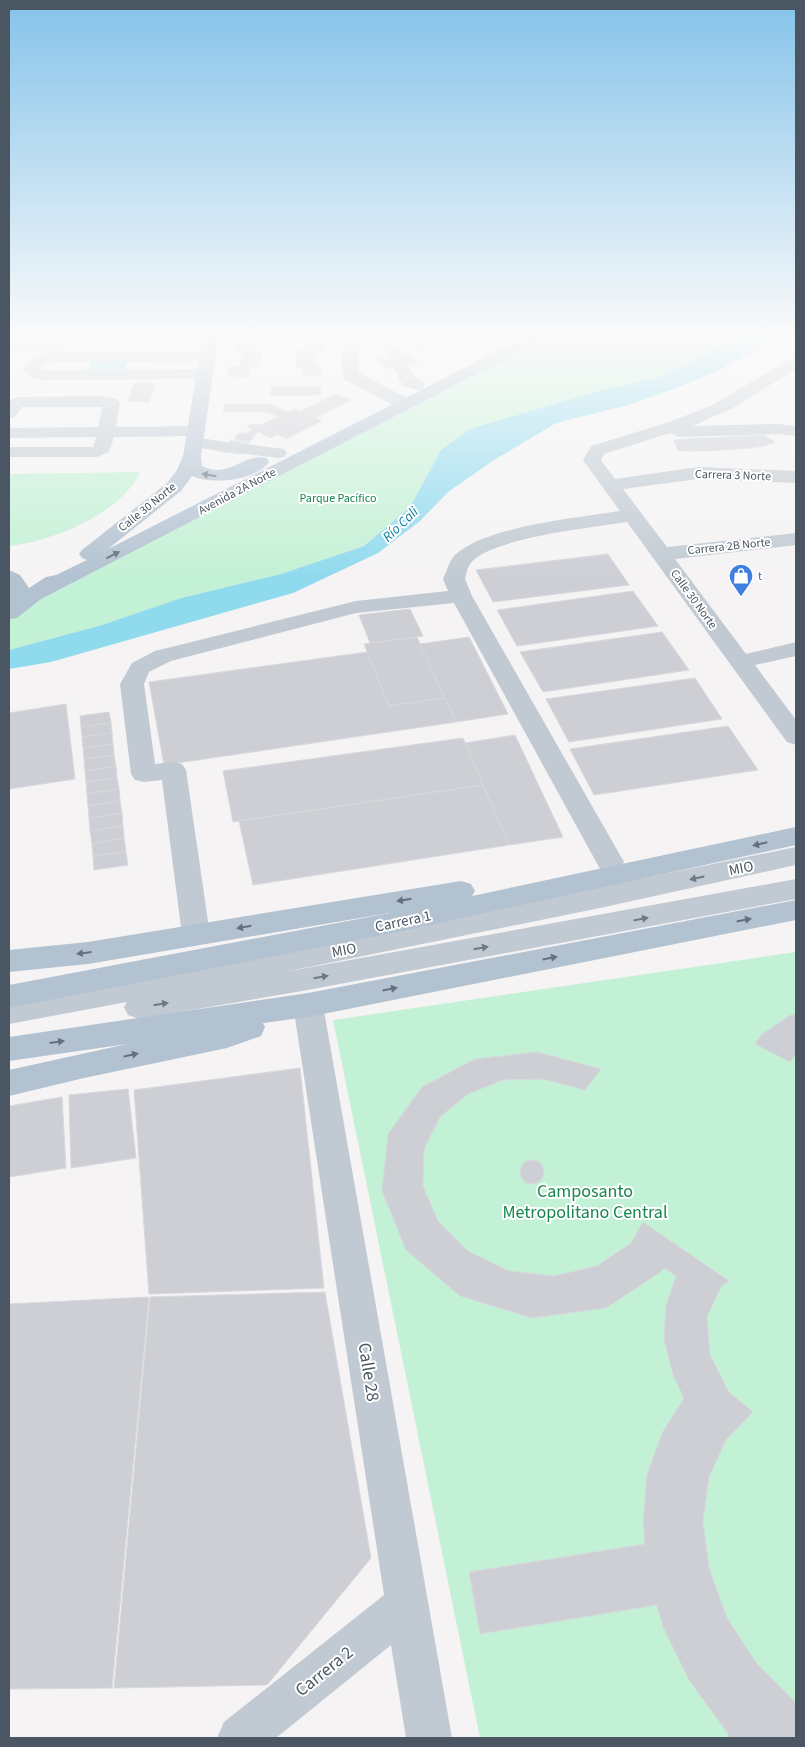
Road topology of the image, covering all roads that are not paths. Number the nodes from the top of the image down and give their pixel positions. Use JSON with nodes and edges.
{"nodes":[{"id":1,"x":109,"y":416,"type":"edge"},
{"id":2,"x":198,"y":416,"type":"edge"},
{"id":3,"x":364,"y":416,"type":"edge"},
{"id":4,"x":371,"y":416,"type":"edge"},
{"id":5,"x":702,"y":416,"type":"edge"},
{"id":6,"x":108,"y":424,"type":"junction"},
{"id":7,"x":796,"y":431,"type":"edge"},
{"id":8,"x":9,"y":433,"type":"edge"},
{"id":9,"x":658,"y":433,"type":"junction"},
{"id":10,"x":195,"y":437,"type":"junction"},
{"id":11,"x":226,"y":447,"type":"dead end"},
{"id":12,"x":244,"y":449,"type":"dead end"},
{"id":13,"x":9,"y":452,"type":"edge"},
{"id":14,"x":278,"y":453,"type":"junction"},
{"id":15,"x":796,"y":477,"type":"edge"},
{"id":16,"x":611,"y":485,"type":"junction"},
{"id":17,"x":632,"y":515,"type":"junction"},
{"id":18,"x":796,"y":539,"type":"edge"},
{"id":19,"x":661,"y":554,"type":"junction"},
{"id":20,"x":9,"y":576,"type":"edge"},
{"id":21,"x":38,"y":592,"type":"junction"},
{"id":22,"x":461,"y":596,"type":"junction"},
{"id":23,"x":12,"y":609,"type":"edge"},
{"id":24,"x":796,"y":649,"type":"edge"},
{"id":25,"x":740,"y":662,"type":"junction"},
{"id":26,"x":796,"y":737,"type":"edge"},
{"id":27,"x":796,"y":836,"type":"edge"},
{"id":28,"x":724,"y":852,"type":"junction"},
{"id":29,"x":796,"y":856,"type":"edge"},
{"id":30,"x":610,"y":862,"type":"junction"},
{"id":31,"x":796,"y":888,"type":"edge"},
{"id":32,"x":796,"y":910,"type":"edge"},
{"id":33,"x":196,"y":935,"type":"junction"},
{"id":34,"x":9,"y":961,"type":"edge"},
{"id":35,"x":9,"y":997,"type":"edge"},
{"id":36,"x":308,"y":1005,"type":"junction"},
{"id":37,"x":9,"y":1012,"type":"edge"},
{"id":38,"x":9,"y":1028,"type":"edge"},
{"id":39,"x":9,"y":1049,"type":"edge"},
{"id":40,"x":9,"y":1083,"type":"edge"},
{"id":41,"x":407,"y":1604,"type":"junction"},
{"id":42,"x":240,"y":1738,"type":"edge"},
{"id":43,"x":429,"y":1738,"type":"edge"}],
"edges":[{"from":1,"to":6,"type":"street"},
{"from":2,"to":10,"type":"main road","name":"Calle 30 Norte"},
{"from":3,"to":14,"type":"main road","name":"Avenida 2A Norte"},
{"from":21,"to":4,"type":"main road","name":"Avenida 2A Norte","one_way":true},
{"from":5,"to":9,"type":"street"},
{"from":6,"to":8,"type":"street"},
{"from":6,"to":10,"type":"street"},
{"from":6,"to":13,"type":"street"},
{"from":7,"to":9,"type":"street"},
{"from":9,"to":16,"type":"street","name":"Calle 30 Norte"},
{"from":10,"to":11,"type":"street"},
{"from":14,"to":10,"type":"main road","name":"Avenida 2A Norte","one_way":true},
{"from":10,"to":21,"type":"main road","name":"Calle 30 Norte"},
{"from":12,"to":14,"type":"street"},
{"from":15,"to":16,"type":"street","name":"Carrera 3 Norte"},
{"from":16,"to":17,"type":"street","name":"Calle 30 Norte"},
{"from":17,"to":19,"type":"street","name":"Calle 30 Norte"},
{"from":17,"to":22,"type":"street"},
{"from":18,"to":19,"type":"street","name":"Carrera 2B Norte"},
{"from":19,"to":25,"type":"street","name":"Calle 30 Norte"},
{"from":20,"to":23,"type":"main road"},
{"from":21,"to":23,"type":"main road","name":"Calle 30 Norte"},
{"from":22,"to":30,"type":"street"},
{"from":22,"to":33,"type":"street"},
{"from":24,"to":25,"type":"street"},
{"from":25,"to":26,"type":"street","name":"Calle 30 Norte"},
{"from":27,"to":28,"type":"main road","name":"Carrera 1","one_way":true},
{"from":28,"to":30,"type":"main road"},
{"from":28,"to":35,"type":"main road","name":"Carrera 1"},
{"from":29,"to":37,"type":"street","name":"MIO","one_way":true},
{"from":30,"to":33,"type":"main road","one_way":true},
{"from":38,"to":31,"type":"street","name":"MIO","one_way":true},
{"from":36,"to":32,"type":"main road","one_way":true},
{"from":33,"to":34,"type":"main road","one_way":true},
{"from":39,"to":36,"type":"main road","one_way":true},
{"from":40,"to":36,"type":"main road","one_way":true},
{"from":36,"to":41,"type":"street","name":"Calle 28"},
{"from":41,"to":42,"type":"street","name":"Carrera 2"},
{"from":41,"to":43,"type":"street","name":"Calle 28"}]}
